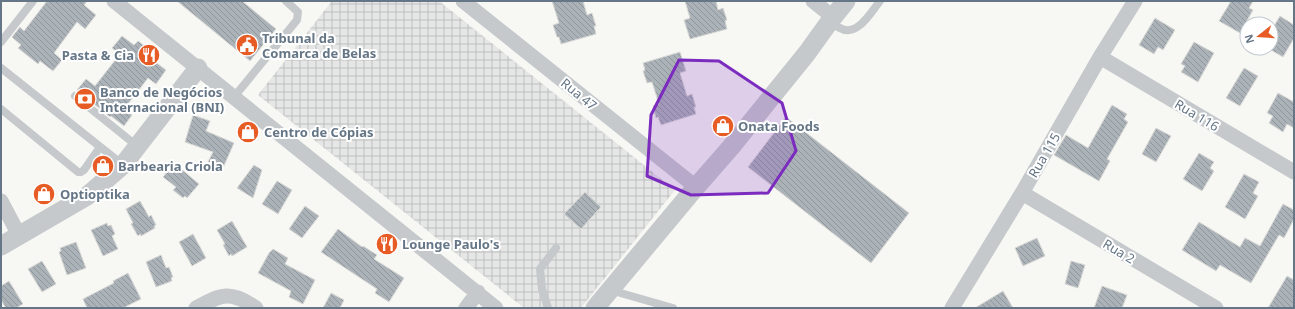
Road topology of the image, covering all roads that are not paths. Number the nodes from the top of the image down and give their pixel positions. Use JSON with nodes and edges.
{"nodes":[{"id":1,"x":33,"y":1,"type":"edge"},
{"id":2,"x":114,"y":1,"type":"edge"},
{"id":3,"x":286,"y":1,"type":"edge"},
{"id":4,"x":463,"y":1,"type":"edge"},
{"id":5,"x":813,"y":1,"type":"edge"},
{"id":6,"x":846,"y":1,"type":"edge"},
{"id":7,"x":880,"y":1,"type":"edge"},
{"id":8,"x":1135,"y":1,"type":"edge"},
{"id":9,"x":832,"y":19,"type":"junction"},
{"id":10,"x":1,"y":42,"type":"edge"},
{"id":11,"x":1100,"y":57,"type":"junction"},
{"id":12,"x":1,"y":68,"type":"edge"},
{"id":13,"x":198,"y":68,"type":"junction"},
{"id":14,"x":75,"y":96,"type":"dead end"},
{"id":15,"x":234,"y":97,"type":"junction"},
{"id":16,"x":1,"y":109,"type":"edge"},
{"id":17,"x":137,"y":146,"type":"junction"},
{"id":18,"x":100,"y":147,"type":"junction"},
{"id":19,"x":123,"y":165,"type":"junction"},
{"id":20,"x":1294,"y":172,"type":"edge"},
{"id":21,"x":696,"y":187,"type":"junction"},
{"id":22,"x":1022,"y":193,"type":"junction"},
{"id":23,"x":1,"y":201,"type":"edge"},
{"id":24,"x":19,"y":235,"type":"junction"},
{"id":25,"x":1,"y":246,"type":"edge"},
{"id":26,"x":556,"y":248,"type":"dead end"},
{"id":27,"x":610,"y":290,"type":"junction"},
{"id":28,"x":478,"y":292,"type":"junction"},
{"id":29,"x":196,"y":308,"type":"edge"},
{"id":30,"x":256,"y":308,"type":"edge"},
{"id":31,"x":466,"y":308,"type":"edge"},
{"id":32,"x":496,"y":308,"type":"edge"},
{"id":33,"x":548,"y":308,"type":"edge"},
{"id":34,"x":595,"y":308,"type":"edge"},
{"id":35,"x":673,"y":308,"type":"edge"},
{"id":36,"x":952,"y":308,"type":"edge"},
{"id":37,"x":1216,"y":308,"type":"edge"}],
"edges":[{"from":1,"to":10,"type":"lane"},
{"from":2,"to":13,"type":"street"},
{"from":3,"to":15,"type":"lane"},
{"from":4,"to":21,"type":"street","name":"Rua 47"},
{"from":5,"to":9,"type":"street"},
{"from":6,"to":9,"type":"street"},
{"from":7,"to":9,"type":"lane"},
{"from":8,"to":11,"type":"street","name":"Rua 115"},
{"from":9,"to":21,"type":"street"},
{"from":11,"to":20,"type":"street","name":"Rua 116"},
{"from":11,"to":22,"type":"street","name":"Rua 115"},
{"from":12,"to":18,"type":"lane"},
{"from":13,"to":15,"type":"street"},
{"from":13,"to":17,"type":"street"},
{"from":14,"to":17,"type":"lane"},
{"from":15,"to":28,"type":"street"},
{"from":16,"to":18,"type":"lane"},
{"from":17,"to":19,"type":"street"},
{"from":18,"to":19,"type":"lane"},
{"from":19,"to":24,"type":"street"},
{"from":21,"to":27,"type":"street"},
{"from":22,"to":36,"type":"street","name":"Rua 115"},
{"from":22,"to":37,"type":"street","name":"Rua 2"},
{"from":23,"to":24,"type":"street"},
{"from":24,"to":25,"type":"street"},
{"from":26,"to":33,"type":"lane"},
{"from":27,"to":34,"type":"street"},
{"from":27,"to":35,"type":"lane"},
{"from":28,"to":31,"type":"street"},
{"from":28,"to":32,"type":"street"},
{"from":29,"to":30,"type":"street"}]}
